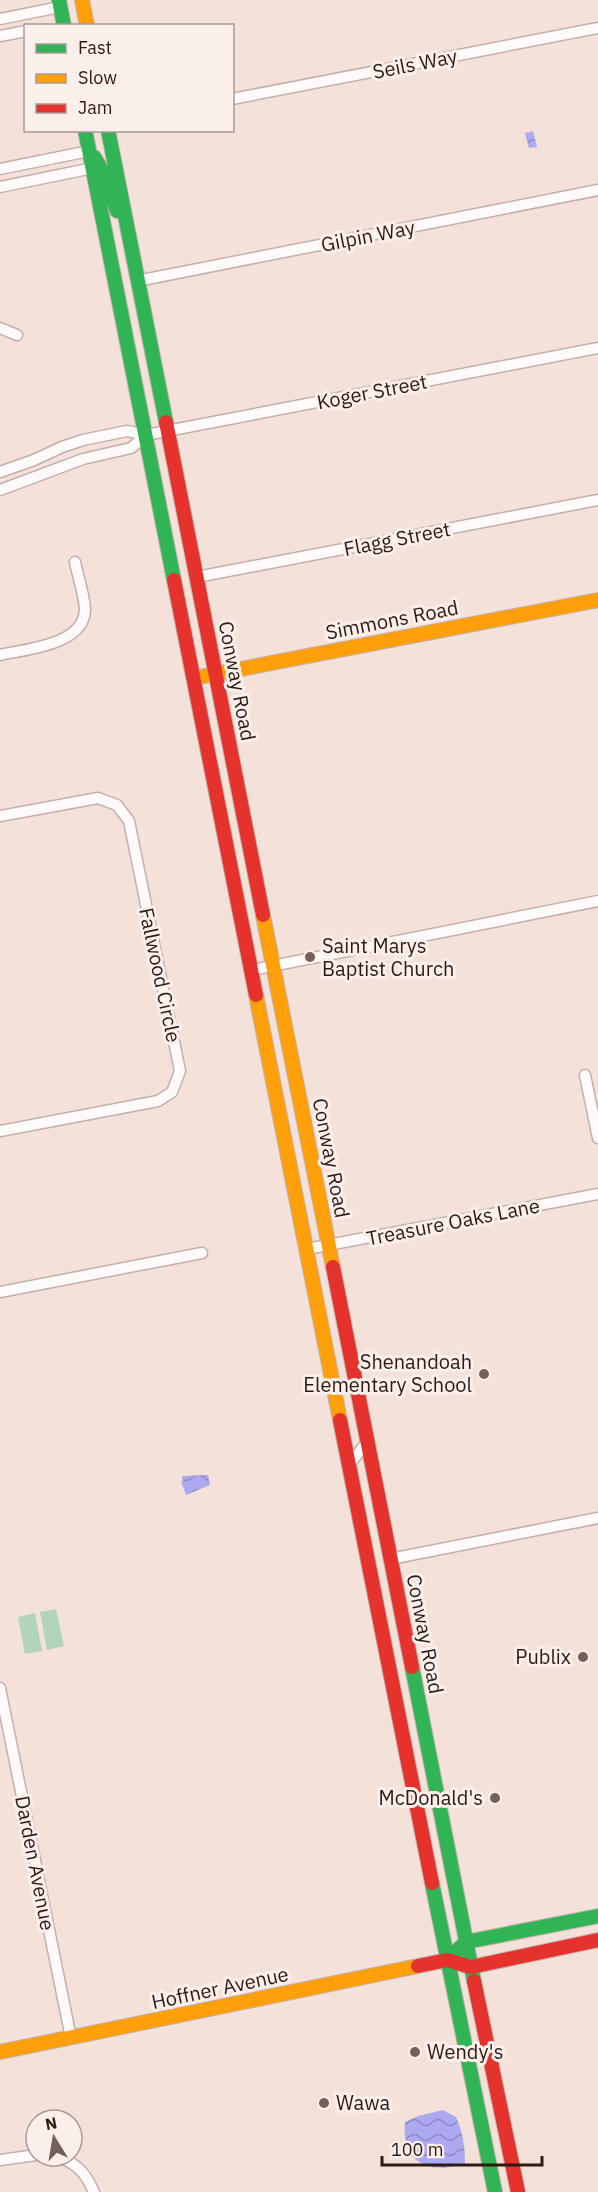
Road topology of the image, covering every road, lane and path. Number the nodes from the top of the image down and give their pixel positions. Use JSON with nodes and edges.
{"nodes":[{"id":1,"x":81,"y":0,"type":"edge"},
{"id":2,"x":60,"y":4,"type":"edge"},
{"id":3,"x":0,"y":19,"type":"edge"},
{"id":4,"x":61,"y":24,"type":"edge"},
{"id":5,"x":87,"y":24,"type":"edge"},
{"id":6,"x":598,"y":28,"type":"edge"},
{"id":7,"x":24,"y":32,"type":"edge"},
{"id":8,"x":0,"y":36,"type":"edge"},
{"id":9,"x":234,"y":99,"type":"edge"},
{"id":10,"x":85,"y":132,"type":"edge"},
{"id":11,"x":108,"y":132,"type":"edge"},
{"id":12,"x":89,"y":151,"type":"junction"},
{"id":13,"x":93,"y":168,"type":"junction"},
{"id":14,"x":0,"y":169,"type":"edge"},
{"id":15,"x":0,"y":187,"type":"edge"},
{"id":16,"x":598,"y":190,"type":"edge"},
{"id":17,"x":127,"y":228,"type":"junction"},
{"id":18,"x":137,"y":281,"type":"junction"},
{"id":19,"x":0,"y":328,"type":"edge"},
{"id":20,"x":17,"y":335,"type":"dead end"},
{"id":21,"x":598,"y":348,"type":"edge"},
{"id":22,"x":168,"y":431,"type":"junction"},
{"id":23,"x":146,"y":435,"type":"junction"},
{"id":24,"x":0,"y":471,"type":"edge"},
{"id":25,"x":0,"y":490,"type":"edge"},
{"id":26,"x":598,"y":500,"type":"edge"},
{"id":27,"x":75,"y":562,"type":"dead end"},
{"id":28,"x":197,"y":578,"type":"junction"},
{"id":29,"x":598,"y":600,"type":"edge"},
{"id":30,"x":0,"y":655,"type":"edge"},
{"id":31,"x":216,"y":673,"type":"junction"},
{"id":32,"x":194,"y":678,"type":"junction"},
{"id":33,"x":0,"y":816,"type":"edge"},
{"id":34,"x":598,"y":901,"type":"edge"},
{"id":35,"x":273,"y":966,"type":"junction"},
{"id":36,"x":252,"y":970,"type":"junction"},
{"id":37,"x":585,"y":1075,"type":"dead end"},
{"id":38,"x":0,"y":1131,"type":"edge"},
{"id":39,"x":598,"y":1138,"type":"edge"},
{"id":40,"x":598,"y":1194,"type":"edge"},
{"id":41,"x":328,"y":1245,"type":"junction"},
{"id":42,"x":307,"y":1250,"type":"junction"},
{"id":43,"x":201,"y":1253,"type":"dead end"},
{"id":44,"x":0,"y":1292,"type":"edge"},
{"id":45,"x":345,"y":1441,"type":"junction"},
{"id":46,"x":367,"y":1442,"type":"junction"},
{"id":47,"x":349,"y":1465,"type":"junction"},
{"id":48,"x":598,"y":1518,"type":"edge"},
{"id":49,"x":368,"y":1559,"type":"junction"},
{"id":50,"x":390,"y":1559,"type":"junction"},
{"id":51,"x":410,"y":1659,"type":"junction"},
{"id":52,"x":388,"y":1661,"type":"junction"},
{"id":53,"x":0,"y":1688,"type":"edge"},
{"id":54,"x":427,"y":1742,"type":"junction"},
{"id":55,"x":598,"y":1916,"type":"edge"},
{"id":56,"x":598,"y":1940,"type":"edge"},
{"id":57,"x":466,"y":1942,"type":"junction"},
{"id":58,"x":447,"y":1960,"type":"junction"},
{"id":59,"x":471,"y":1967,"type":"junction"},
{"id":60,"x":71,"y":2038,"type":"junction"},
{"id":61,"x":0,"y":2052,"type":"edge"},
{"id":62,"x":24,"y":2157,"type":"edge"},
{"id":63,"x":0,"y":2160,"type":"edge"},
{"id":64,"x":77,"y":2168,"type":"edge"},
{"id":65,"x":492,"y":2178,"type":"junction"},
{"id":66,"x":94,"y":2192,"type":"edge"},
{"id":67,"x":495,"y":2192,"type":"edge"},
{"id":68,"x":510,"y":2192,"type":"edge"},
{"id":69,"x":518,"y":2192,"type":"edge"}],
"edges":[{"from":1,"to":5,"type":"main road"},
{"from":2,"to":3,"type":"street"},
{"from":2,"to":4,"type":"main road"},
{"from":6,"to":9,"type":"street","name":"Seils Way"},
{"from":7,"to":8,"type":"street"},
{"from":10,"to":12,"type":"main road","name":"Conway Road"},
{"from":11,"to":17,"type":"main road","name":"Conway Road"},
{"from":12,"to":13,"type":"main road","name":"Conway Road"},
{"from":12,"to":14,"type":"street"},
{"from":12,"to":17,"type":"main road"},
{"from":13,"to":15,"type":"street"},
{"from":13,"to":23,"type":"main road","name":"Conway Road"},
{"from":16,"to":18,"type":"street","name":"Gilpin Way"},
{"from":17,"to":18,"type":"main road","name":"Conway Road"},
{"from":18,"to":22,"type":"main road","name":"Conway Road"},
{"from":19,"to":20,"type":"street"},
{"from":21,"to":22,"type":"street","name":"Koger Street"},
{"from":22,"to":23,"type":"street","name":"Koger Street"},
{"from":22,"to":28,"type":"main road","name":"Conway Road"},
{"from":23,"to":24,"type":"street"},
{"from":23,"to":25,"type":"street"},
{"from":23,"to":32,"type":"main road","name":"Conway Road"},
{"from":26,"to":28,"type":"street","name":"Flagg Street"},
{"from":27,"to":30,"type":"street"},
{"from":28,"to":31,"type":"main road","name":"Conway Road"},
{"from":29,"to":31,"type":"main road","name":"Simmons Road"},
{"from":31,"to":32,"type":"main road","name":"Simmons Road"},
{"from":31,"to":35,"type":"main road","name":"Conway Road"},
{"from":32,"to":36,"type":"main road","name":"Conway Road"},
{"from":33,"to":38,"type":"street","name":"Fallwood Circle"},
{"from":34,"to":35,"type":"street"},
{"from":35,"to":36,"type":"street"},
{"from":35,"to":41,"type":"main road","name":"Conway Road"},
{"from":36,"to":42,"type":"main road","name":"Conway Road"},
{"from":37,"to":39,"type":"street"},
{"from":40,"to":41,"type":"street","name":"Treasure Oaks Lane"},
{"from":41,"to":42,"type":"street","name":"Treasure Oaks Lane"},
{"from":41,"to":46,"type":"main road","name":"Conway Road"},
{"from":42,"to":45,"type":"main road","name":"Conway Road"},
{"from":43,"to":44,"type":"street"},
{"from":45,"to":46,"type":"street"},
{"from":45,"to":47,"type":"main road","name":"Conway Road"},
{"from":46,"to":47,"type":"street"},
{"from":46,"to":50,"type":"main road","name":"Conway Road"},
{"from":47,"to":49,"type":"main road","name":"Conway Road"},
{"from":48,"to":50,"type":"street"},
{"from":49,"to":51,"type":"main road"},
{"from":49,"to":52,"type":"main road","name":"Conway Road"},
{"from":50,"to":51,"type":"main road","name":"Conway Road"},
{"from":51,"to":54,"type":"main road","name":"Conway Road"},
{"from":52,"to":54,"type":"main road"},
{"from":52,"to":58,"type":"main road","name":"Conway Road"},
{"from":53,"to":60,"type":"street","name":"Darden Avenue"},
{"from":54,"to":57,"type":"main road","name":"Conway Road"},
{"from":55,"to":57,"type":"main road"},
{"from":56,"to":59,"type":"main road","name":"Hoffner Avenue"},
{"from":57,"to":58,"type":"main road"},
{"from":57,"to":59,"type":"main road","name":"Conway Road"},
{"from":58,"to":59,"type":"main road","name":"Hoffner Avenue"},
{"from":58,"to":60,"type":"main road","name":"Hoffner Avenue"},
{"from":58,"to":65,"type":"main road","name":"Conway Road"},
{"from":59,"to":69,"type":"main road","name":"Conway Road"},
{"from":60,"to":61,"type":"main road","name":"Hoffner Avenue"},
{"from":62,"to":63,"type":"street"},
{"from":64,"to":66,"type":"street"},
{"from":65,"to":67,"type":"main road","name":"Conway Road"},
{"from":65,"to":68,"type":"main road"}]}
